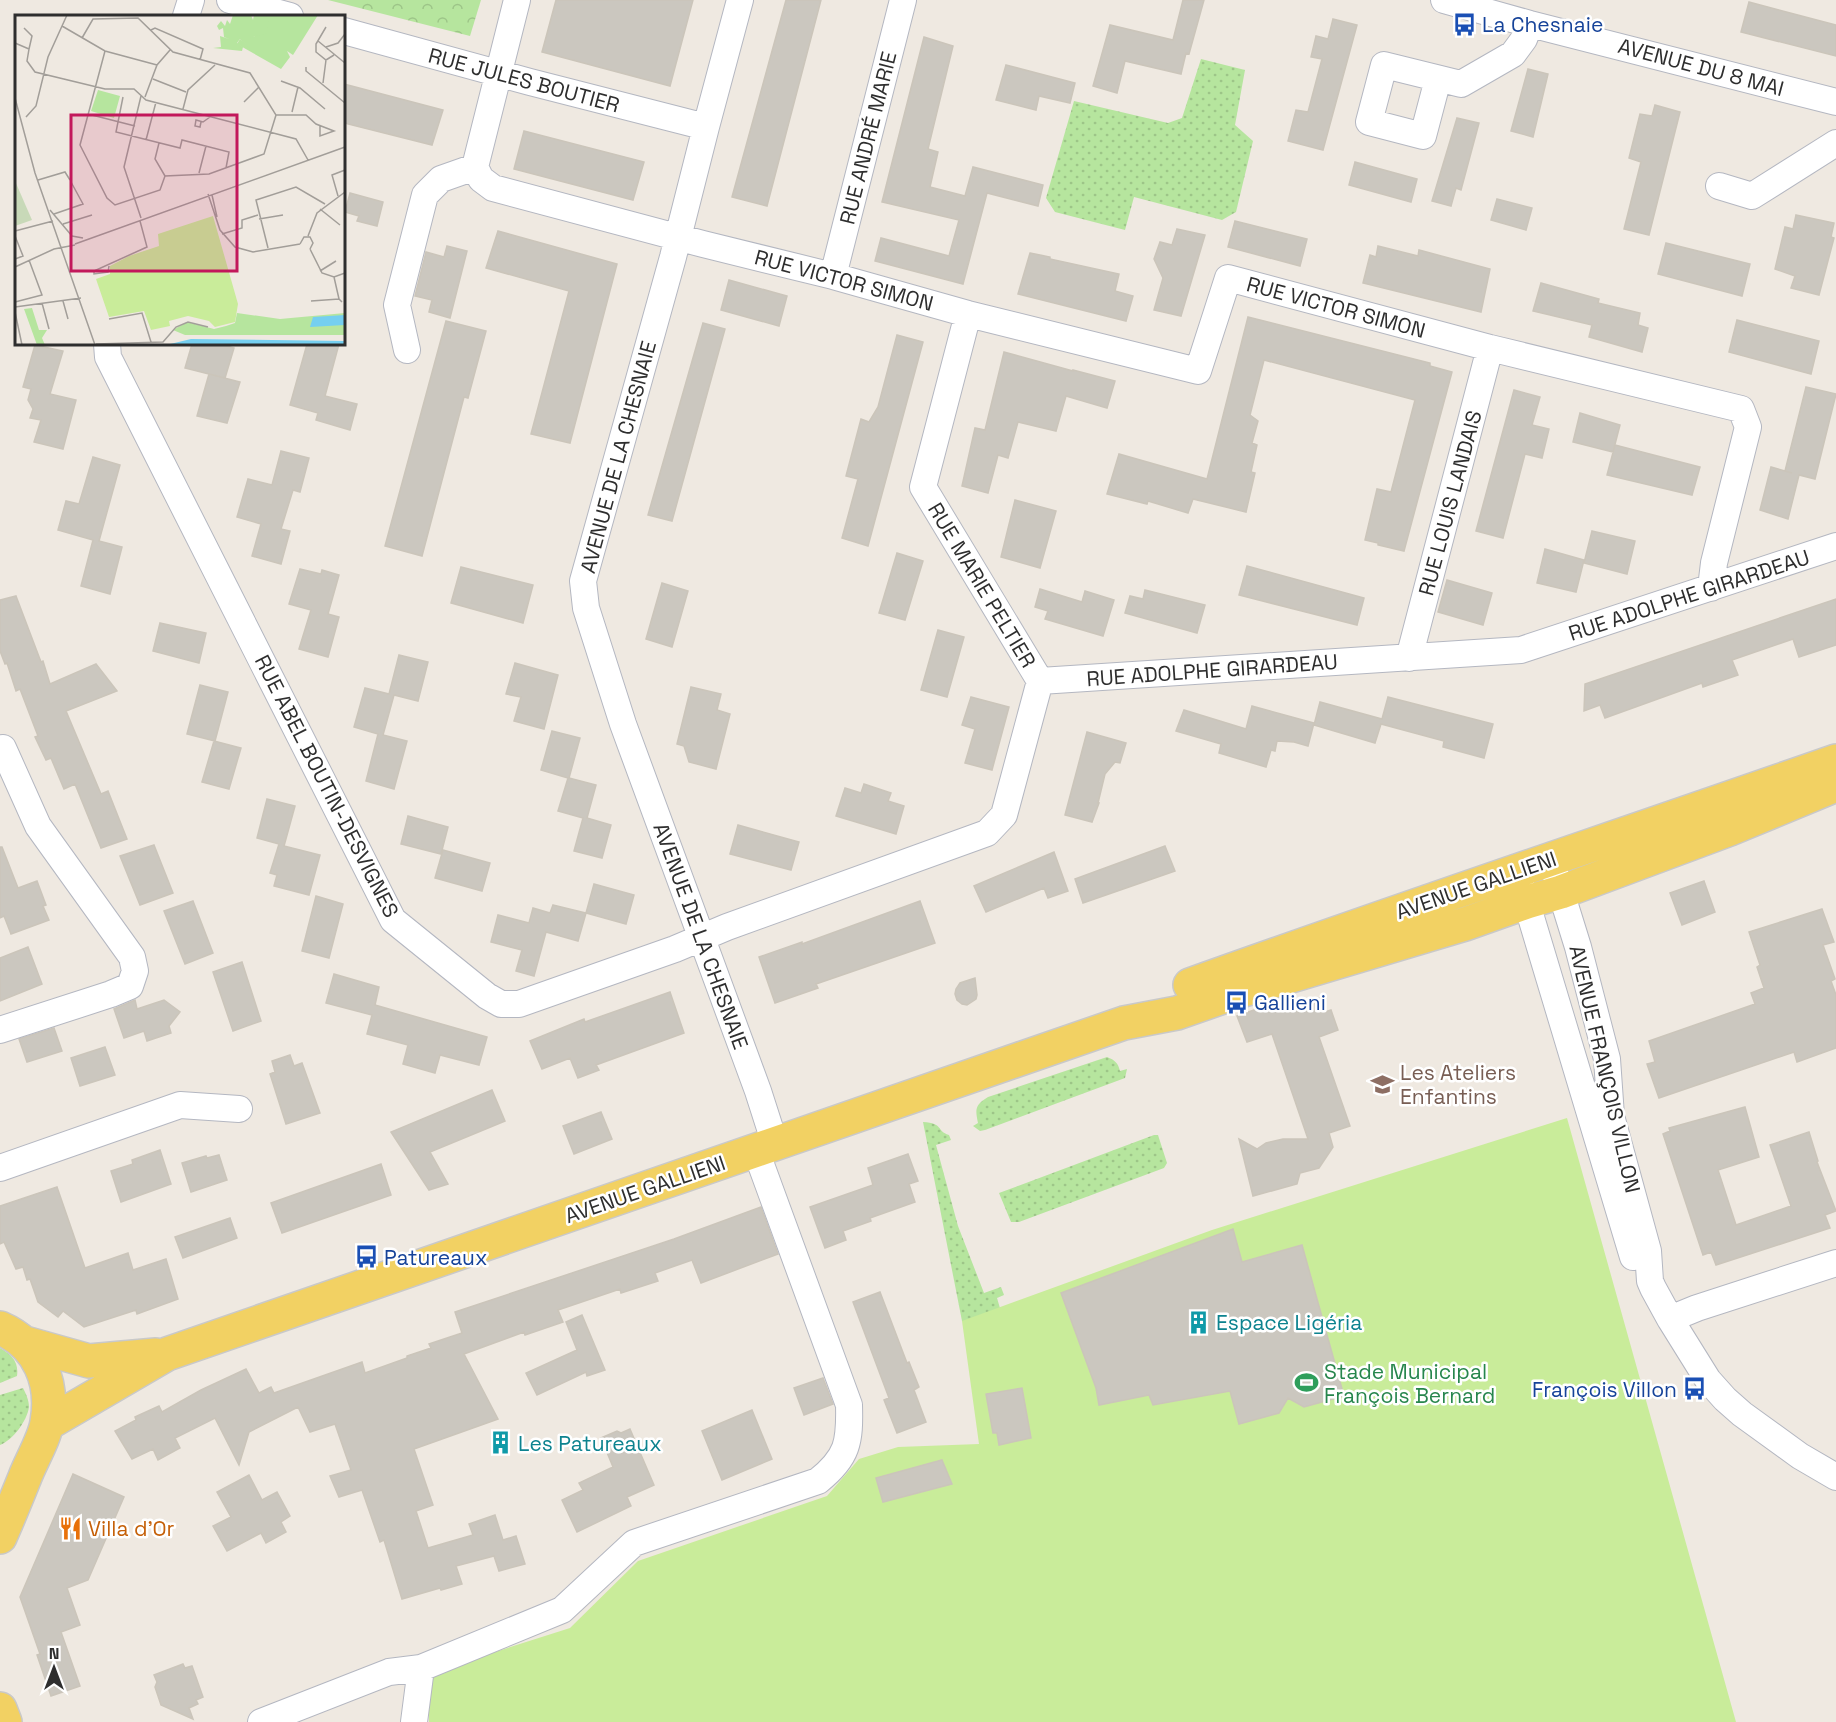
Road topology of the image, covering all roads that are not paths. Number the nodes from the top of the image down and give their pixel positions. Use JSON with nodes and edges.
{"nodes":[{"id":1,"x":191,"y":0,"type":"edge"},
{"id":2,"x":230,"y":0,"type":"edge"},
{"id":3,"x":517,"y":0,"type":"edge"},
{"id":4,"x":740,"y":0,"type":"edge"},
{"id":5,"x":903,"y":0,"type":"edge"},
{"id":6,"x":1444,"y":0,"type":"edge"},
{"id":7,"x":186,"y":15,"type":"edge"},
{"id":8,"x":286,"y":15,"type":"edge"},
{"id":9,"x":1530,"y":24,"type":"junction"},
{"id":10,"x":345,"y":31,"type":"edge"},
{"id":11,"x":498,"y":74,"type":"junction"},
{"id":12,"x":1438,"y":79,"type":"dead end"},
{"id":13,"x":1836,"y":102,"type":"edge"},
{"id":14,"x":706,"y":126,"type":"junction"},
{"id":15,"x":1836,"y":143,"type":"edge"},
{"id":16,"x":475,"y":167,"type":"junction"},
{"id":17,"x":1719,"y":186,"type":"dead end"},
{"id":18,"x":679,"y":237,"type":"junction"},
{"id":19,"x":833,"y":276,"type":"junction"},
{"id":20,"x":968,"y":314,"type":"junction"},
{"id":21,"x":107,"y":345,"type":"edge"},
{"id":22,"x":1490,"y":348,"type":"junction"},
{"id":23,"x":406,"y":350,"type":"dead end"},
{"id":24,"x":1836,"y":546,"type":"edge"},
{"id":25,"x":1711,"y":588,"type":"junction"},
{"id":26,"x":1409,"y":658,"type":"junction"},
{"id":27,"x":1040,"y":681,"type":"junction"},
{"id":28,"x":3,"y":748,"type":"dead end"},
{"id":29,"x":1836,"y":761,"type":"edge"},
{"id":30,"x":1836,"y":785,"type":"edge"},
{"id":31,"x":1551,"y":860,"type":"junction"},
{"id":32,"x":1516,"y":871,"type":"junction"},
{"id":33,"x":1561,"y":892,"type":"junction"},
{"id":34,"x":1527,"y":902,"type":"junction"},
{"id":35,"x":700,"y":937,"type":"junction"},
{"id":36,"x":1124,"y":1023,"type":"junction"},
{"id":37,"x":0,"y":1030,"type":"edge"},
{"id":38,"x":239,"y":1109,"type":"dead end"},
{"id":39,"x":765,"y":1147,"type":"junction"},
{"id":40,"x":0,"y":1168,"type":"edge"},
{"id":41,"x":1836,"y":1263,"type":"edge"},
{"id":42,"x":1650,"y":1281,"type":"junction"},
{"id":43,"x":0,"y":1307,"type":"edge"},
{"id":44,"x":1670,"y":1319,"type":"junction"},
{"id":45,"x":14,"y":1336,"type":"edge"},
{"id":46,"x":167,"y":1354,"type":"junction"},
{"id":47,"x":45,"y":1428,"type":"junction"},
{"id":48,"x":0,"y":1467,"type":"edge"},
{"id":49,"x":1836,"y":1476,"type":"edge"},
{"id":50,"x":0,"y":1537,"type":"edge"},
{"id":51,"x":420,"y":1668,"type":"junction"},
{"id":52,"x":0,"y":1709,"type":"edge"},
{"id":53,"x":5,"y":1722,"type":"edge"},
{"id":54,"x":261,"y":1722,"type":"edge"},
{"id":55,"x":414,"y":1722,"type":"edge"}],
"edges":[{"from":1,"to":7,"type":"street"},
{"from":2,"to":8,"type":"street"},
{"from":3,"to":11,"type":"street"},
{"from":4,"to":14,"type":"street","name":"AVENUE DE LA CHESNAIE"},
{"from":5,"to":19,"type":"street","name":"RUE ANDRÉ MARIE"},
{"from":6,"to":9,"type":"street","name":"AVENUE DU 8 MAI"},
{"from":9,"to":12,"type":"street"},
{"from":9,"to":13,"type":"street","name":"AVENUE DU 8 MAI"},
{"from":10,"to":11,"type":"street","name":"RUE JULES BOUTIER"},
{"from":11,"to":14,"type":"street","name":"RUE JULES BOUTIER"},
{"from":11,"to":16,"type":"street"},
{"from":14,"to":18,"type":"street","name":"AVENUE DE LA CHESNAIE"},
{"from":15,"to":17,"type":"street"},
{"from":16,"to":18,"type":"street","name":"RUE VICTOR SIMON"},
{"from":16,"to":23,"type":"street"},
{"from":18,"to":19,"type":"street","name":"RUE VICTOR SIMON"},
{"from":18,"to":35,"type":"street","name":"AVENUE DE LA CHESNAIE"},
{"from":19,"to":20,"type":"street","name":"RUE VICTOR SIMON"},
{"from":20,"to":22,"type":"street","name":"RUE VICTOR SIMON"},
{"from":20,"to":27,"type":"street","name":"RUE MARIE PELTIER"},
{"from":21,"to":35,"type":"street","name":"RUE ABEL BOUTIN-DESVIGNES"},
{"from":22,"to":25,"type":"street","name":"RUE VICTOR SIMON"},
{"from":22,"to":26,"type":"street","name":"RUE LOUIS LANDAIS"},
{"from":24,"to":25,"type":"street","name":"RUE ADOLPHE GIRARDEAU"},
{"from":25,"to":26,"type":"street","name":"RUE ADOLPHE GIRARDEAU"},
{"from":26,"to":27,"type":"street","name":"RUE ADOLPHE GIRARDEAU"},
{"from":27,"to":35,"type":"street"},
{"from":28,"to":37,"type":"street"},
{"from":29,"to":31,"type":"main road","name":"AVENUE GALLIENI"},
{"from":30,"to":33,"type":"main road","name":"AVENUE GALLIENI"},
{"from":31,"to":32,"type":"main road","name":"AVENUE GALLIENI"},
{"from":31,"to":33,"type":"street","name":"AVENUE FRANÇOIS VILLON"},
{"from":32,"to":34,"type":"street","name":"AVENUE FRANÇOIS VILLON"},
{"from":32,"to":36,"type":"main road","name":"AVENUE GALLIENI"},
{"from":33,"to":34,"type":"main road","name":"AVENUE GALLIENI"},
{"from":33,"to":42,"type":"street","name":"AVENUE FRANÇOIS VILLON"},
{"from":34,"to":36,"type":"main road","name":"AVENUE GALLIENI"},
{"from":34,"to":42,"type":"street","name":"AVENUE FRANÇOIS VILLON"},
{"from":35,"to":39,"type":"street","name":"AVENUE DE LA CHESNAIE"},
{"from":36,"to":39,"type":"main road","name":"AVENUE GALLIENI"},
{"from":38,"to":40,"type":"street"},
{"from":39,"to":46,"type":"main road","name":"AVENUE GALLIENI"},
{"from":39,"to":51,"type":"street","name":"AVENUE DE LA CHESNAIE"},
{"from":41,"to":44,"type":"street"},
{"from":42,"to":44,"type":"street","name":"AVENUE FRANÇOIS VILLON"},
{"from":43,"to":45,"type":"main road"},
{"from":44,"to":49,"type":"street","name":"AVENUE FRANÇOIS VILLON"},
{"from":45,"to":46,"type":"main road","name":"AVENUE GALLIENI"},
{"from":45,"to":47,"type":"main road"},
{"from":46,"to":47,"type":"main road","name":"AVENUE GALLIENI"},
{"from":47,"to":48,"type":"main road","name":"AVENUE GALLIENI"},
{"from":47,"to":50,"type":"main road"},
{"from":51,"to":54,"type":"street","name":"AVENUE DE LA CHESNAIE"},
{"from":51,"to":55,"type":"street"},
{"from":52,"to":53,"type":"main road"}]}
